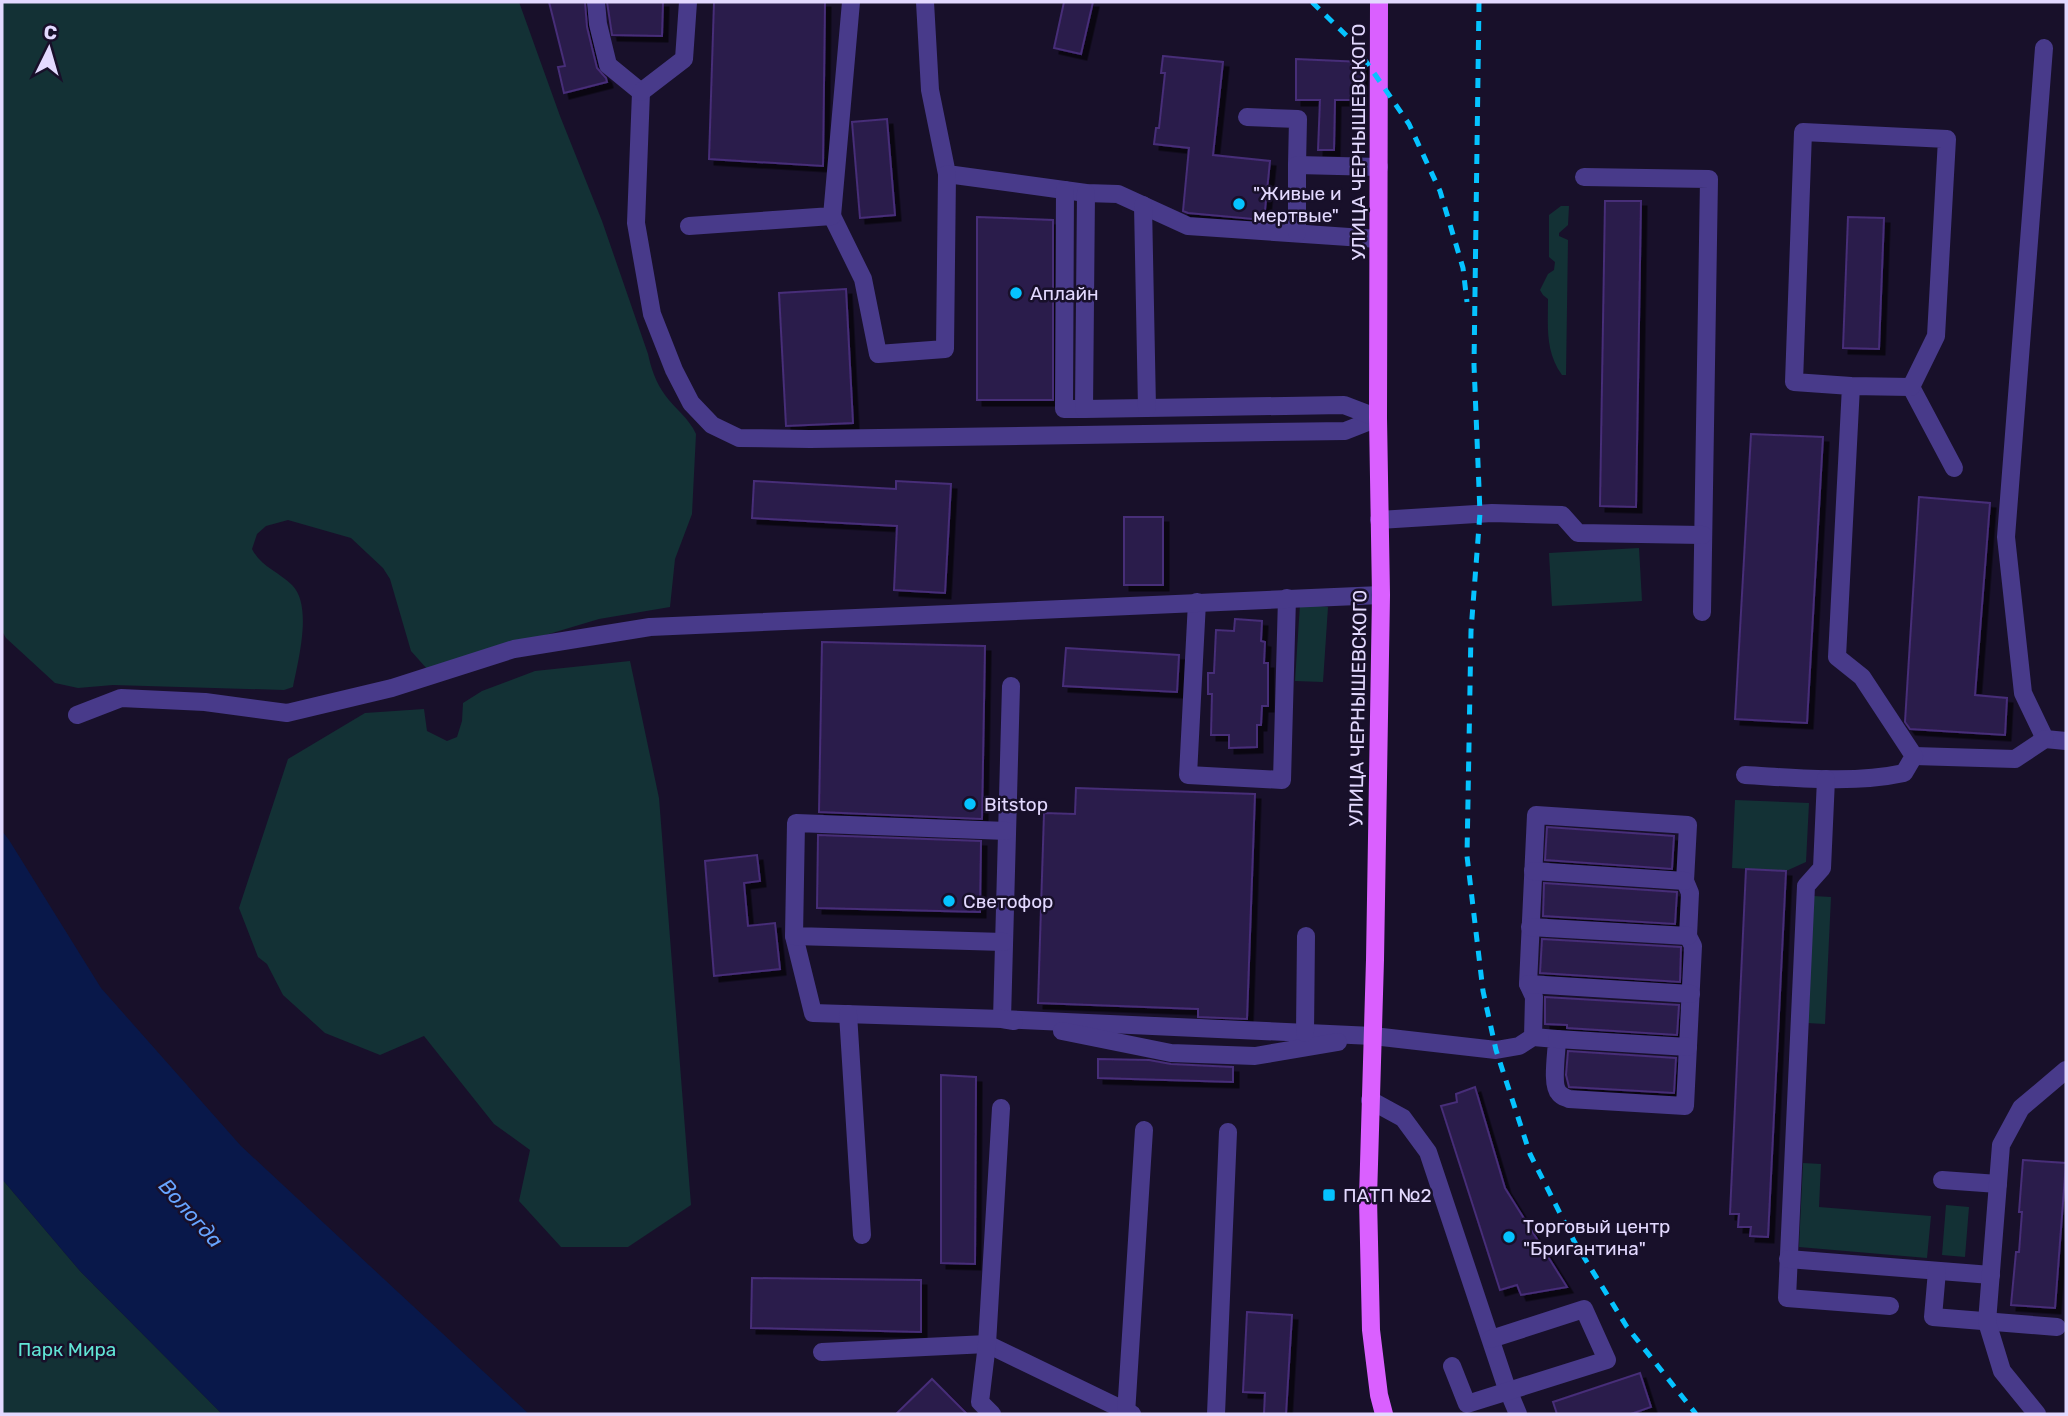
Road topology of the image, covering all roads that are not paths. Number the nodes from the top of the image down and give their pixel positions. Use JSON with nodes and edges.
{"nodes":[{"id":1,"x":597,"y":2,"type":"edge"},
{"id":2,"x":688,"y":2,"type":"edge"},
{"id":3,"x":851,"y":2,"type":"edge"},
{"id":4,"x":925,"y":2,"type":"edge"},
{"id":5,"x":1379,"y":2,"type":"edge"},
{"id":6,"x":2044,"y":48,"type":"dead end"},
{"id":7,"x":641,"y":92,"type":"junction"},
{"id":8,"x":1247,"y":117,"type":"dead end"},
{"id":9,"x":1297,"y":165,"type":"junction"},
{"id":10,"x":1378,"y":167,"type":"junction"},
{"id":11,"x":947,"y":174,"type":"junction"},
{"id":12,"x":1584,"y":177,"type":"dead end"},
{"id":13,"x":1065,"y":190,"type":"junction"},
{"id":14,"x":1086,"y":193,"type":"junction"},
{"id":15,"x":1143,"y":205,"type":"junction"},
{"id":16,"x":832,"y":216,"type":"junction"},
{"id":17,"x":689,"y":226,"type":"dead end"},
{"id":18,"x":1297,"y":233,"type":"junction"},
{"id":19,"x":1378,"y":239,"type":"junction"},
{"id":20,"x":1851,"y":386,"type":"junction"},
{"id":21,"x":1911,"y":387,"type":"junction"},
{"id":22,"x":1147,"y":408,"type":"junction"},
{"id":23,"x":1084,"y":409,"type":"junction"},
{"id":24,"x":1378,"y":418,"type":"junction"},
{"id":25,"x":1954,"y":468,"type":"dead end"},
{"id":26,"x":1379,"y":520,"type":"junction"},
{"id":27,"x":1703,"y":535,"type":"junction"},
{"id":28,"x":1381,"y":594,"type":"junction"},
{"id":29,"x":1287,"y":598,"type":"junction"},
{"id":30,"x":1196,"y":601,"type":"junction"},
{"id":31,"x":1702,"y":612,"type":"dead end"},
{"id":32,"x":1011,"y":686,"type":"dead end"},
{"id":33,"x":77,"y":715,"type":"dead end"},
{"id":34,"x":2045,"y":739,"type":"junction"},
{"id":35,"x":2066,"y":741,"type":"edge"},
{"id":36,"x":1914,"y":756,"type":"junction"},
{"id":37,"x":1745,"y":775,"type":"dead end"},
{"id":38,"x":1826,"y":779,"type":"junction"},
{"id":39,"x":1007,"y":831,"type":"junction"},
{"id":40,"x":1533,"y":871,"type":"junction"},
{"id":41,"x":1685,"y":881,"type":"junction"},
{"id":42,"x":1530,"y":928,"type":"junction"},
{"id":43,"x":794,"y":936,"type":"junction"},
{"id":44,"x":1306,"y":936,"type":"dead end"},
{"id":45,"x":1688,"y":936,"type":"junction"},
{"id":46,"x":1004,"y":942,"type":"junction"},
{"id":47,"x":1528,"y":984,"type":"junction"},
{"id":48,"x":1691,"y":994,"type":"junction"},
{"id":49,"x":848,"y":1014,"type":"junction"},
{"id":50,"x":1002,"y":1019,"type":"junction"},
{"id":51,"x":1305,"y":1033,"type":"junction"},
{"id":52,"x":1373,"y":1036,"type":"junction"},
{"id":53,"x":1533,"y":1037,"type":"junction"},
{"id":54,"x":1557,"y":1039,"type":"junction"},
{"id":55,"x":1688,"y":1047,"type":"junction"},
{"id":56,"x":2066,"y":1070,"type":"edge"},
{"id":57,"x":1370,"y":1100,"type":"junction"},
{"id":58,"x":1001,"y":1108,"type":"dead end"},
{"id":59,"x":1144,"y":1130,"type":"dead end"},
{"id":60,"x":1228,"y":1132,"type":"dead end"},
{"id":61,"x":1942,"y":1180,"type":"dead end"},
{"id":62,"x":1998,"y":1184,"type":"junction"},
{"id":63,"x":862,"y":1235,"type":"dead end"},
{"id":64,"x":1788,"y":1259,"type":"junction"},
{"id":65,"x":1937,"y":1270,"type":"junction"},
{"id":66,"x":1991,"y":1275,"type":"junction"},
{"id":67,"x":1890,"y":1306,"type":"dead end"},
{"id":68,"x":1987,"y":1322,"type":"junction"},
{"id":69,"x":2057,"y":1327,"type":"dead end"},
{"id":70,"x":1491,"y":1339,"type":"junction"},
{"id":71,"x":987,"y":1344,"type":"junction"},
{"id":72,"x":822,"y":1352,"type":"dead end"},
{"id":73,"x":1452,"y":1366,"type":"dead end"},
{"id":74,"x":1509,"y":1391,"type":"junction"},
{"id":75,"x":1468,"y":1409,"type":"edge"},
{"id":76,"x":992,"y":1414,"type":"edge"},
{"id":77,"x":1128,"y":1414,"type":"edge"},
{"id":78,"x":1216,"y":1414,"type":"edge"},
{"id":79,"x":1384,"y":1414,"type":"edge"},
{"id":80,"x":1518,"y":1414,"type":"edge"},
{"id":81,"x":2037,"y":1414,"type":"edge"}],
"edges":[{"from":1,"to":7,"type":"street"},
{"from":2,"to":7,"type":"street"},
{"from":3,"to":16,"type":"street"},
{"from":4,"to":11,"type":"street"},
{"from":5,"to":10,"type":"main road","name":"УЛИЦА ЧЕРНЫШЕВСКОГО"},
{"from":6,"to":34,"type":"street"},
{"from":7,"to":24,"type":"street"},
{"from":8,"to":9,"type":"street"},
{"from":9,"to":10,"type":"street"},
{"from":9,"to":18,"type":"street"},
{"from":10,"to":19,"type":"main road","name":"УЛИЦА ЧЕРНЫШЕВСКОГО"},
{"from":11,"to":13,"type":"street"},
{"from":11,"to":16,"type":"street"},
{"from":12,"to":27,"type":"street"},
{"from":13,"to":14,"type":"street"},
{"from":13,"to":23,"type":"street"},
{"from":14,"to":15,"type":"street"},
{"from":14,"to":23,"type":"street"},
{"from":15,"to":18,"type":"street"},
{"from":15,"to":22,"type":"street"},
{"from":16,"to":17,"type":"street"},
{"from":18,"to":19,"type":"street"},
{"from":19,"to":24,"type":"main road","name":"УЛИЦА ЧЕРНЫШЕВСКОГО"},
{"from":20,"to":21,"type":"street"},
{"from":20,"to":21,"type":"street"},
{"from":20,"to":36,"type":"street"},
{"from":21,"to":25,"type":"street"},
{"from":22,"to":23,"type":"street"},
{"from":22,"to":24,"type":"street"},
{"from":24,"to":26,"type":"main road","name":"УЛИЦА ЧЕРНЫШЕВСКОГО"},
{"from":26,"to":27,"type":"street"},
{"from":26,"to":28,"type":"main road","name":"УЛИЦА ЧЕРНЫШЕВСКОГО"},
{"from":27,"to":31,"type":"street"},
{"from":28,"to":29,"type":"street"},
{"from":28,"to":52,"type":"main road","name":"УЛИЦА ЧЕРНЫШЕВСКОГО"},
{"from":29,"to":30,"type":"street"},
{"from":29,"to":30,"type":"street"},
{"from":30,"to":33,"type":"street"},
{"from":32,"to":39,"type":"street"},
{"from":34,"to":35,"type":"street"},
{"from":34,"to":36,"type":"street"},
{"from":36,"to":38,"type":"street"},
{"from":37,"to":38,"type":"street"},
{"from":38,"to":64,"type":"street"},
{"from":39,"to":43,"type":"street"},
{"from":39,"to":46,"type":"street"},
{"from":40,"to":41,"type":"street"},
{"from":40,"to":41,"type":"street"},
{"from":40,"to":42,"type":"street"},
{"from":41,"to":45,"type":"street"},
{"from":42,"to":45,"type":"street"},
{"from":42,"to":47,"type":"street"},
{"from":43,"to":46,"type":"street"},
{"from":43,"to":49,"type":"street"},
{"from":44,"to":51,"type":"street"},
{"from":45,"to":48,"type":"street"},
{"from":46,"to":50,"type":"street"},
{"from":47,"to":48,"type":"street"},
{"from":47,"to":53,"type":"street"},
{"from":48,"to":55,"type":"street"},
{"from":49,"to":50,"type":"street"},
{"from":49,"to":63,"type":"street"},
{"from":50,"to":51,"type":"street"},
{"from":50,"to":52,"type":"street"},
{"from":51,"to":52,"type":"street"},
{"from":52,"to":53,"type":"street"},
{"from":52,"to":57,"type":"main road","name":"УЛИЦА ЧЕРНЫШЕВСКОГО"},
{"from":53,"to":54,"type":"street"},
{"from":54,"to":55,"type":"street"},
{"from":54,"to":55,"type":"street"},
{"from":56,"to":62,"type":"street"},
{"from":57,"to":70,"type":"street"},
{"from":57,"to":79,"type":"main road","name":"УЛИЦА ЧЕРНЫШЕВСКОГО"},
{"from":58,"to":71,"type":"street"},
{"from":59,"to":77,"type":"street"},
{"from":60,"to":78,"type":"street"},
{"from":61,"to":62,"type":"street"},
{"from":62,"to":66,"type":"street"},
{"from":64,"to":65,"type":"street"},
{"from":64,"to":67,"type":"street"},
{"from":65,"to":66,"type":"street"},
{"from":65,"to":68,"type":"street"},
{"from":66,"to":68,"type":"street"},
{"from":68,"to":69,"type":"street"},
{"from":68,"to":81,"type":"street"},
{"from":70,"to":74,"type":"street"},
{"from":70,"to":74,"type":"street"},
{"from":71,"to":72,"type":"street"},
{"from":71,"to":76,"type":"street"},
{"from":71,"to":77,"type":"street"},
{"from":73,"to":75,"type":"street"},
{"from":74,"to":75,"type":"street"},
{"from":74,"to":80,"type":"street"}]}
